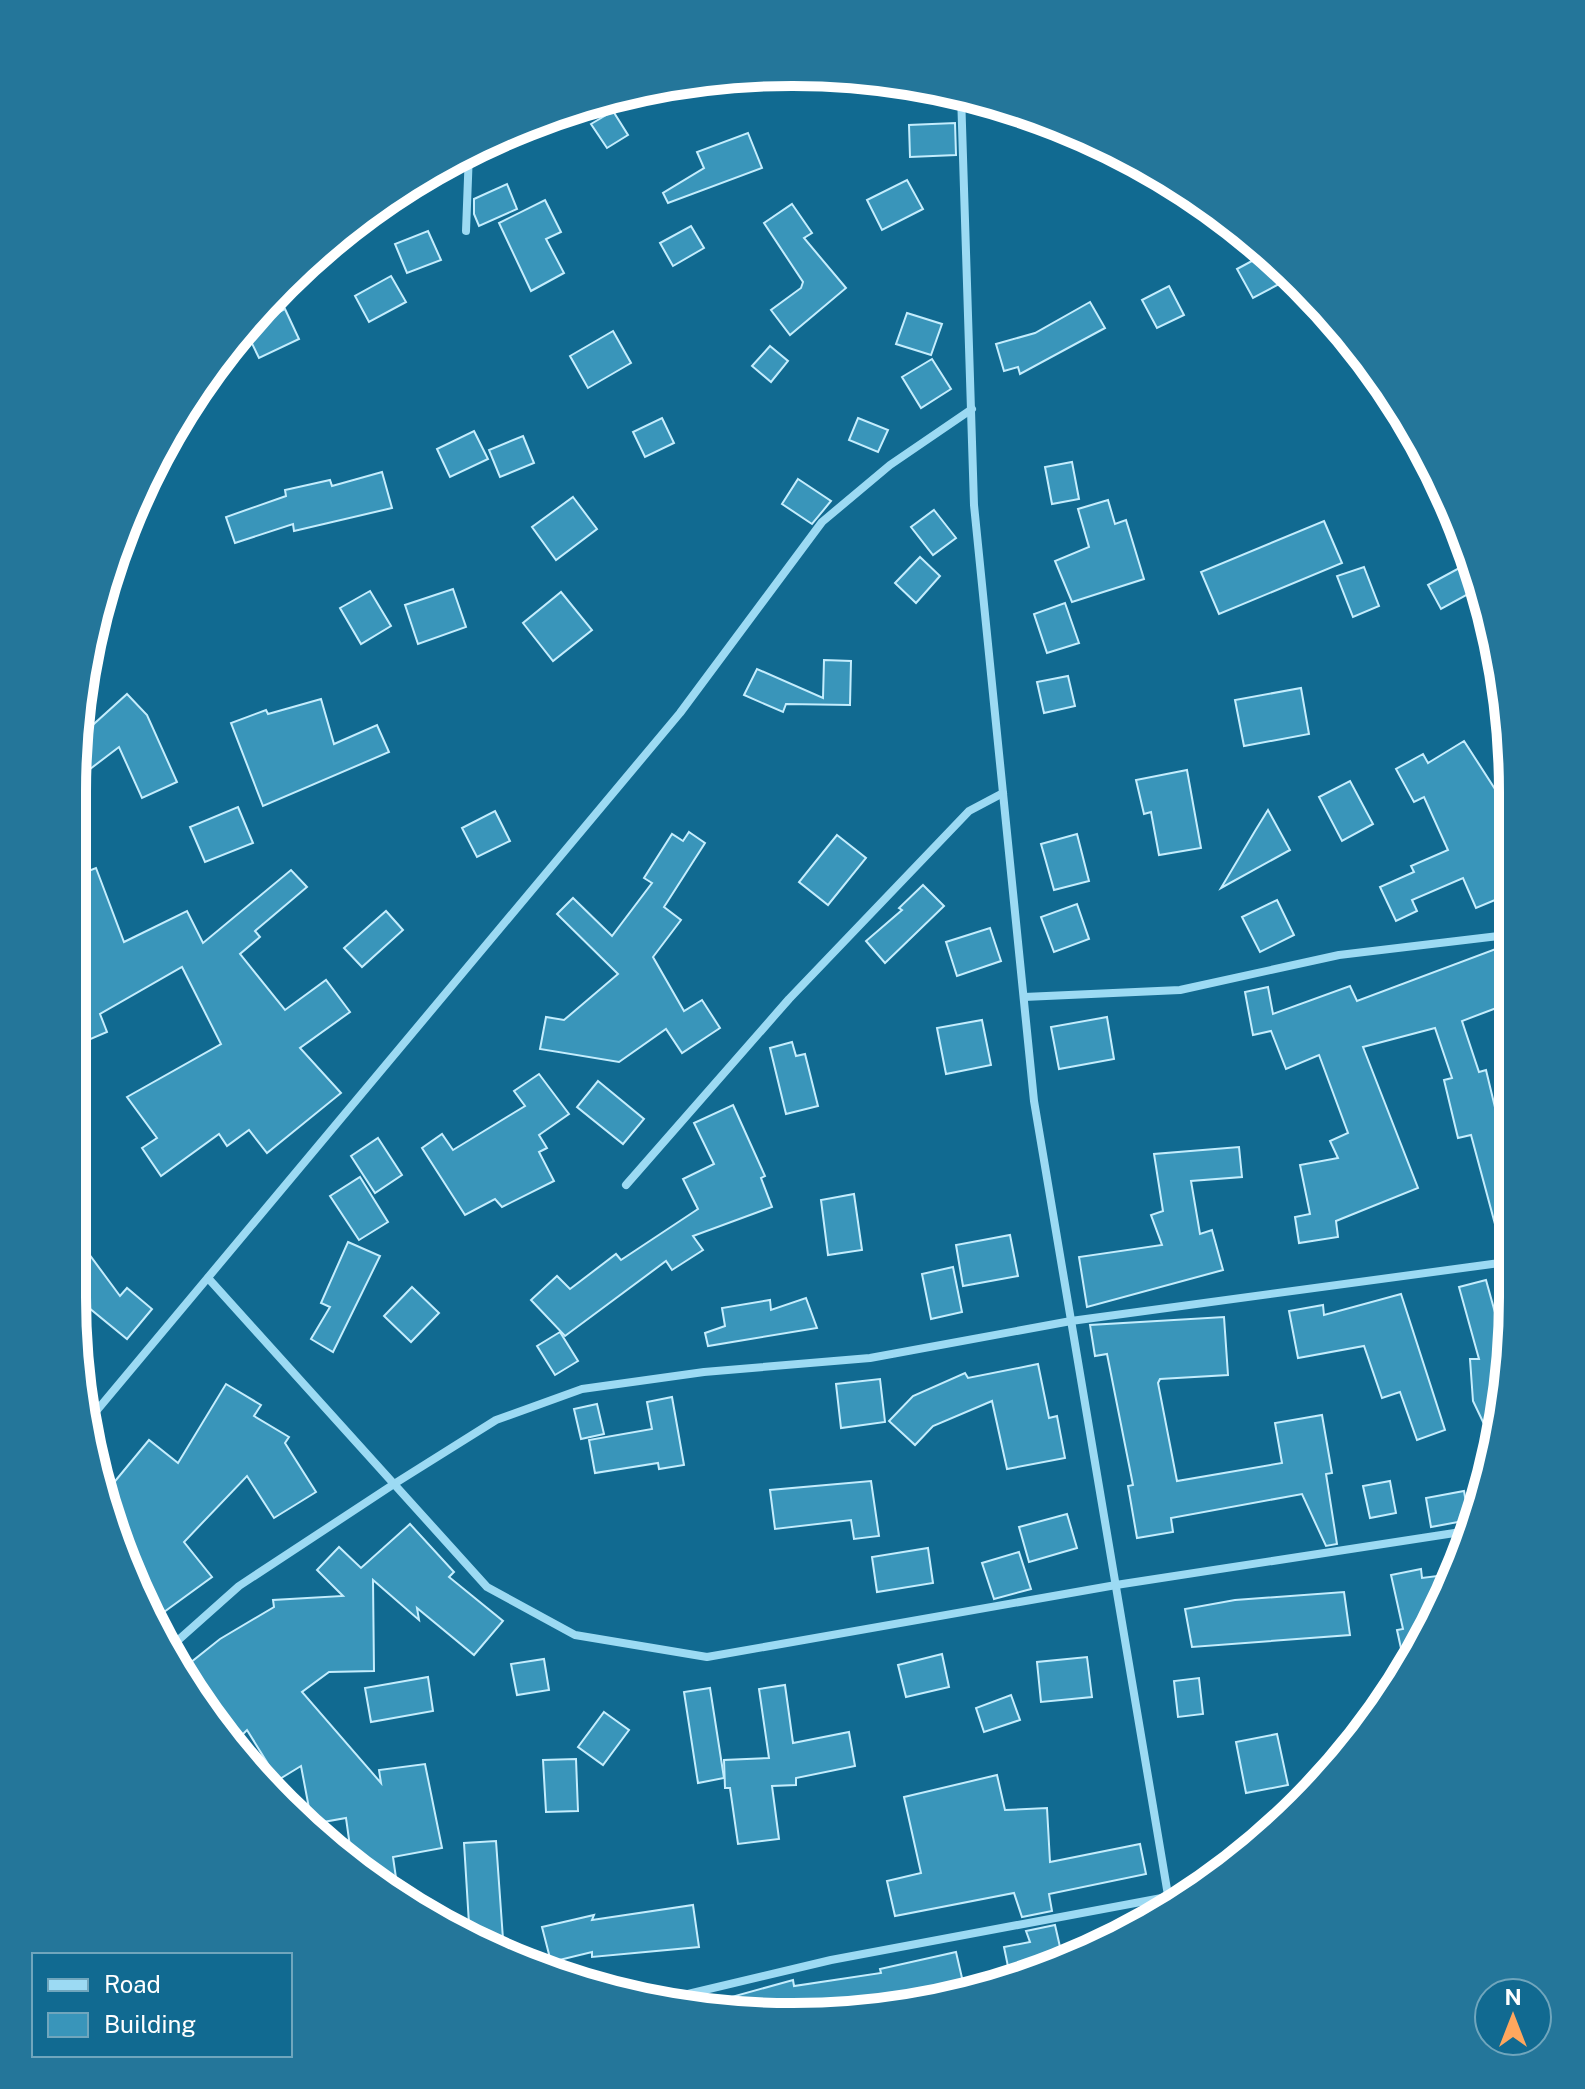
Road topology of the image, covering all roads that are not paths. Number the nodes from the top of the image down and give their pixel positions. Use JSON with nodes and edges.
{"nodes":[{"id":1,"x":961,"y":107,"type":"edge"},
{"id":2,"x":468,"y":165,"type":"edge"},
{"id":3,"x":466,"y":231,"type":"dead end"},
{"id":4,"x":972,"y":409,"type":"junction"},
{"id":5,"x":1003,"y":793,"type":"junction"},
{"id":6,"x":1499,"y":936,"type":"edge"},
{"id":7,"x":1024,"y":997,"type":"junction"},
{"id":8,"x":626,"y":1185,"type":"dead end"},
{"id":9,"x":1499,"y":1263,"type":"edge"},
{"id":10,"x":208,"y":1278,"type":"junction"},
{"id":11,"x":1071,"y":1321,"type":"junction"},
{"id":12,"x":96,"y":1411,"type":"edge"},
{"id":13,"x":394,"y":1484,"type":"junction"},
{"id":14,"x":1459,"y":1532,"type":"edge"},
{"id":15,"x":1116,"y":1585,"type":"junction"},
{"id":16,"x":177,"y":1642,"type":"edge"},
{"id":17,"x":1167,"y":1895,"type":"edge"},
{"id":18,"x":1168,"y":1895,"type":"edge"},
{"id":19,"x":686,"y":1994,"type":"edge"}],
"edges":[{"from":1,"to":4,"type":"street"},
{"from":2,"to":3,"type":"street"},
{"from":4,"to":5,"type":"street"},
{"from":4,"to":10,"type":"street"},
{"from":5,"to":7,"type":"street"},
{"from":5,"to":8,"type":"street"},
{"from":6,"to":7,"type":"street"},
{"from":7,"to":11,"type":"street"},
{"from":9,"to":11,"type":"street"},
{"from":10,"to":12,"type":"street"},
{"from":10,"to":13,"type":"street"},
{"from":11,"to":13,"type":"street"},
{"from":11,"to":15,"type":"street"},
{"from":13,"to":15,"type":"street"},
{"from":13,"to":16,"type":"street"},
{"from":14,"to":15,"type":"street"},
{"from":15,"to":18,"type":"street"},
{"from":17,"to":19,"type":"street"}]}
